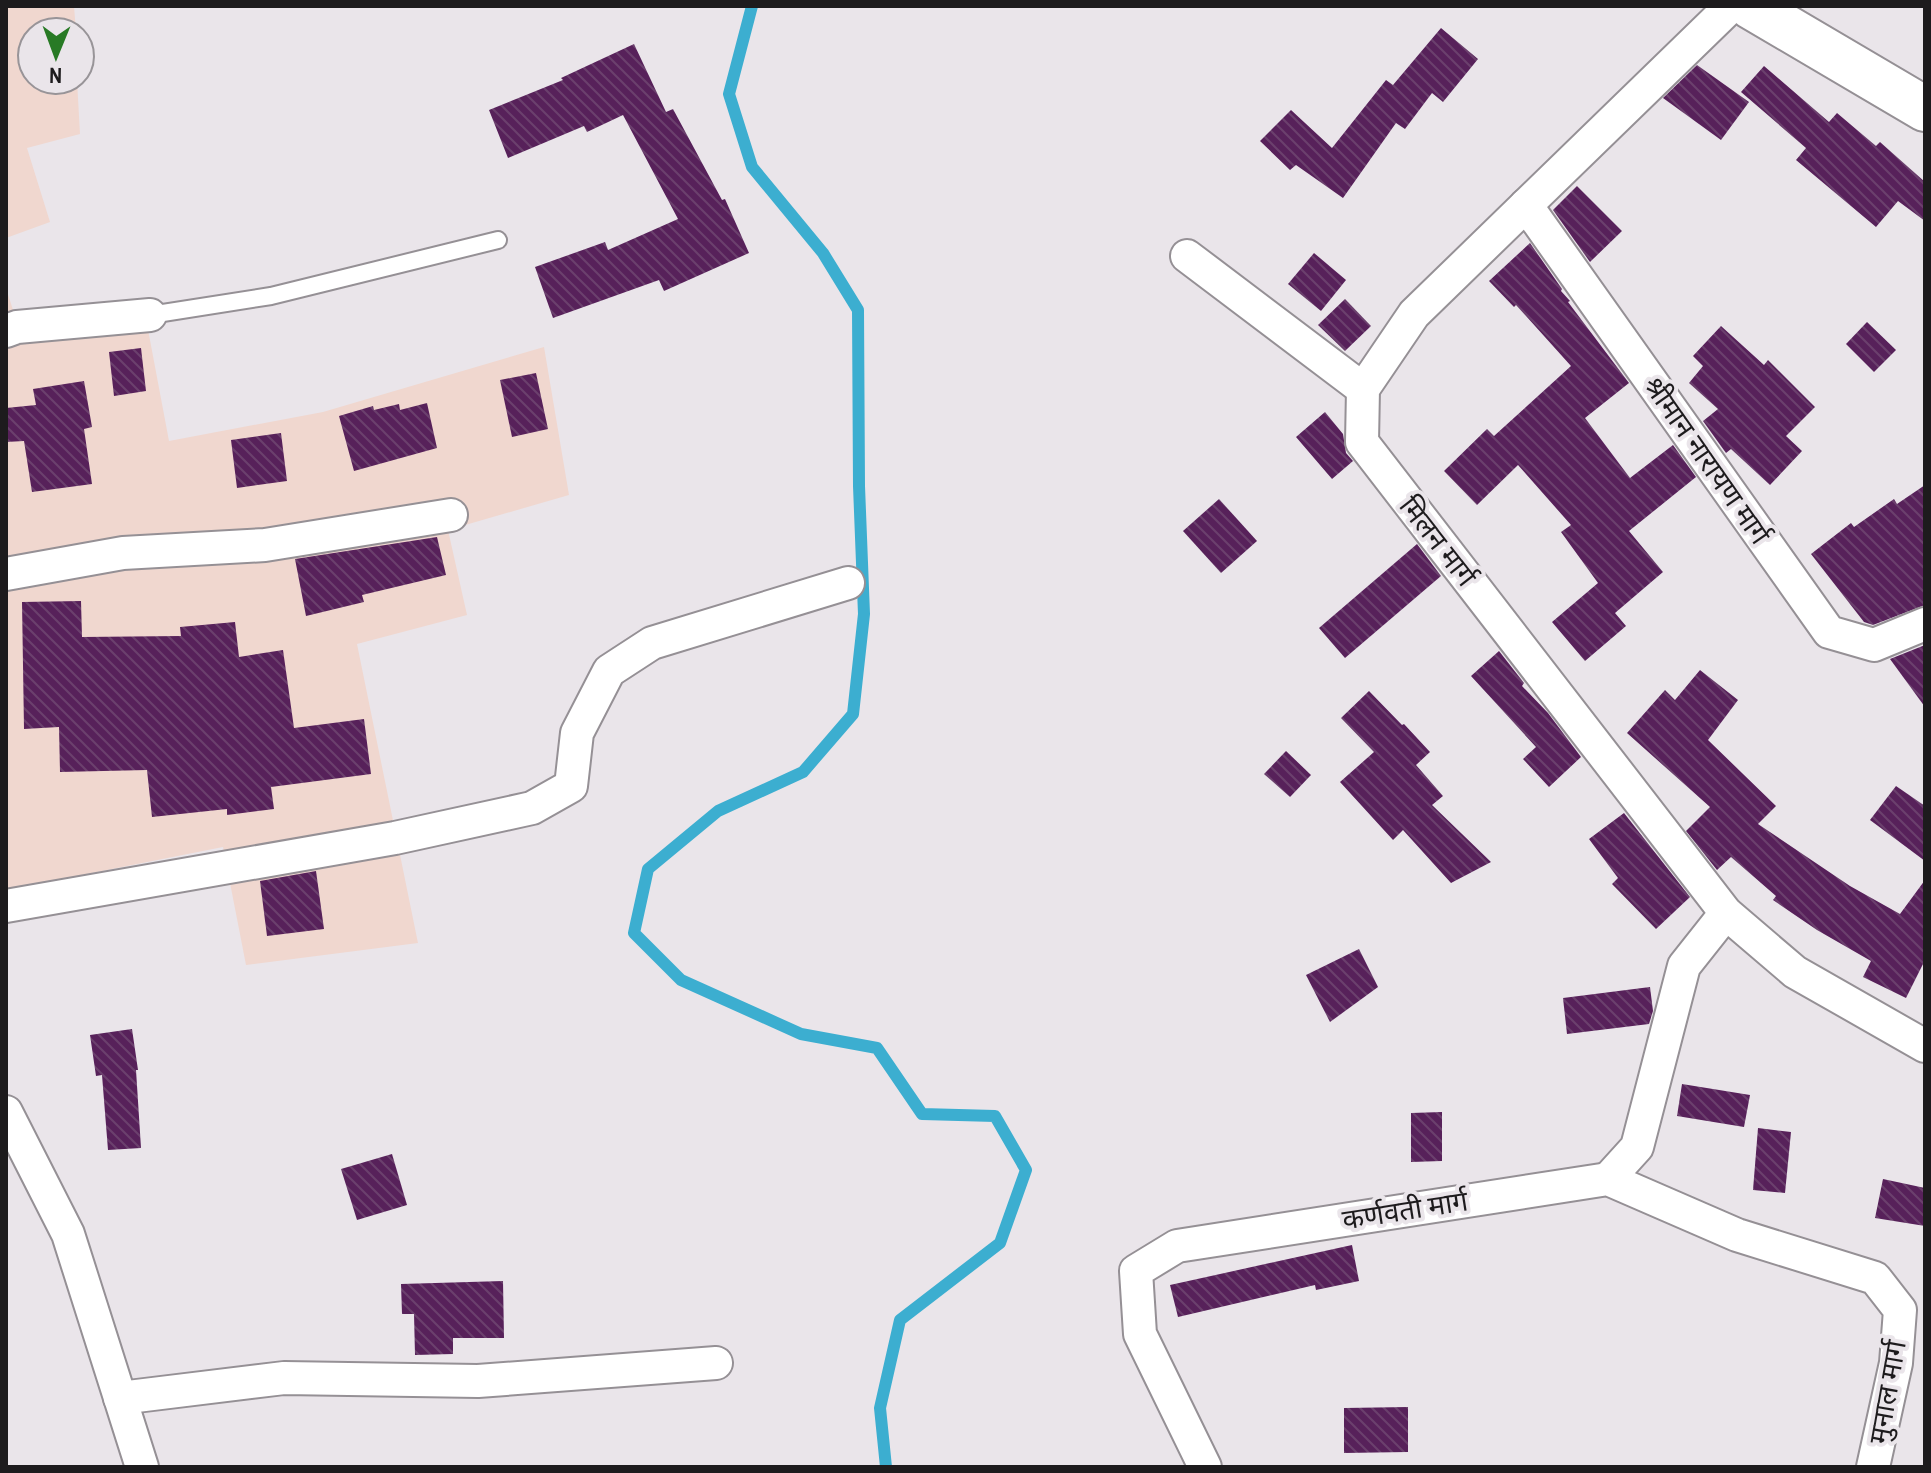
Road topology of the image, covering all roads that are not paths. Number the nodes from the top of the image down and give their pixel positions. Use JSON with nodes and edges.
{"nodes":[{"id":1,"x":1731,"y":6,"type":"edge"},
{"id":2,"x":1750,"y":6,"type":"edge"},
{"id":3,"x":1925,"y":109,"type":"edge"},
{"id":4,"x":1526,"y":205,"type":"junction"},
{"id":5,"x":498,"y":240,"type":"dead end"},
{"id":6,"x":1187,"y":256,"type":"dead end"},
{"id":7,"x":150,"y":315,"type":"joint"},
{"id":8,"x":6,"y":331,"type":"edge"},
{"id":9,"x":1363,"y":389,"type":"junction"},
{"id":10,"x":451,"y":515,"type":"dead end"},
{"id":11,"x":6,"y":574,"type":"edge"},
{"id":12,"x":848,"y":583,"type":"dead end"},
{"id":13,"x":1925,"y":624,"type":"edge"},
{"id":14,"x":6,"y":906,"type":"edge"},
{"id":15,"x":1726,"y":913,"type":"junction"},
{"id":16,"x":1925,"y":1046,"type":"edge"},
{"id":17,"x":6,"y":1112,"type":"edge"},
{"id":18,"x":1608,"y":1179,"type":"junction"},
{"id":19,"x":716,"y":1363,"type":"dead end"},
{"id":20,"x":120,"y":1398,"type":"junction"},
{"id":21,"x":142,"y":1467,"type":"edge"},
{"id":22,"x":1205,"y":1467,"type":"edge"},
{"id":23,"x":1873,"y":1467,"type":"edge"}],
"edges":[{"from":1,"to":4,"type":"street"},
{"from":2,"to":3,"type":"street"},
{"from":4,"to":9,"type":"street"},
{"from":4,"to":13,"type":"street","name":"श्रीमान नारायण मार्ग"},
{"from":5,"to":7,"type":"lane"},
{"from":6,"to":9,"type":"street"},
{"from":7,"to":8,"type":"street"},
{"from":9,"to":15,"type":"street","name":"मिलन मार्ग"},
{"from":10,"to":11,"type":"street"},
{"from":12,"to":14,"type":"street"},
{"from":15,"to":16,"type":"street","name":"मिलन मार्ग"},
{"from":15,"to":18,"type":"street"},
{"from":17,"to":20,"type":"street"},
{"from":18,"to":22,"type":"street","name":"कर्णवती मार्ग"},
{"from":18,"to":23,"type":"street","name":"मुनाल मार्ग"},
{"from":19,"to":20,"type":"street"},
{"from":20,"to":21,"type":"street"}]}
